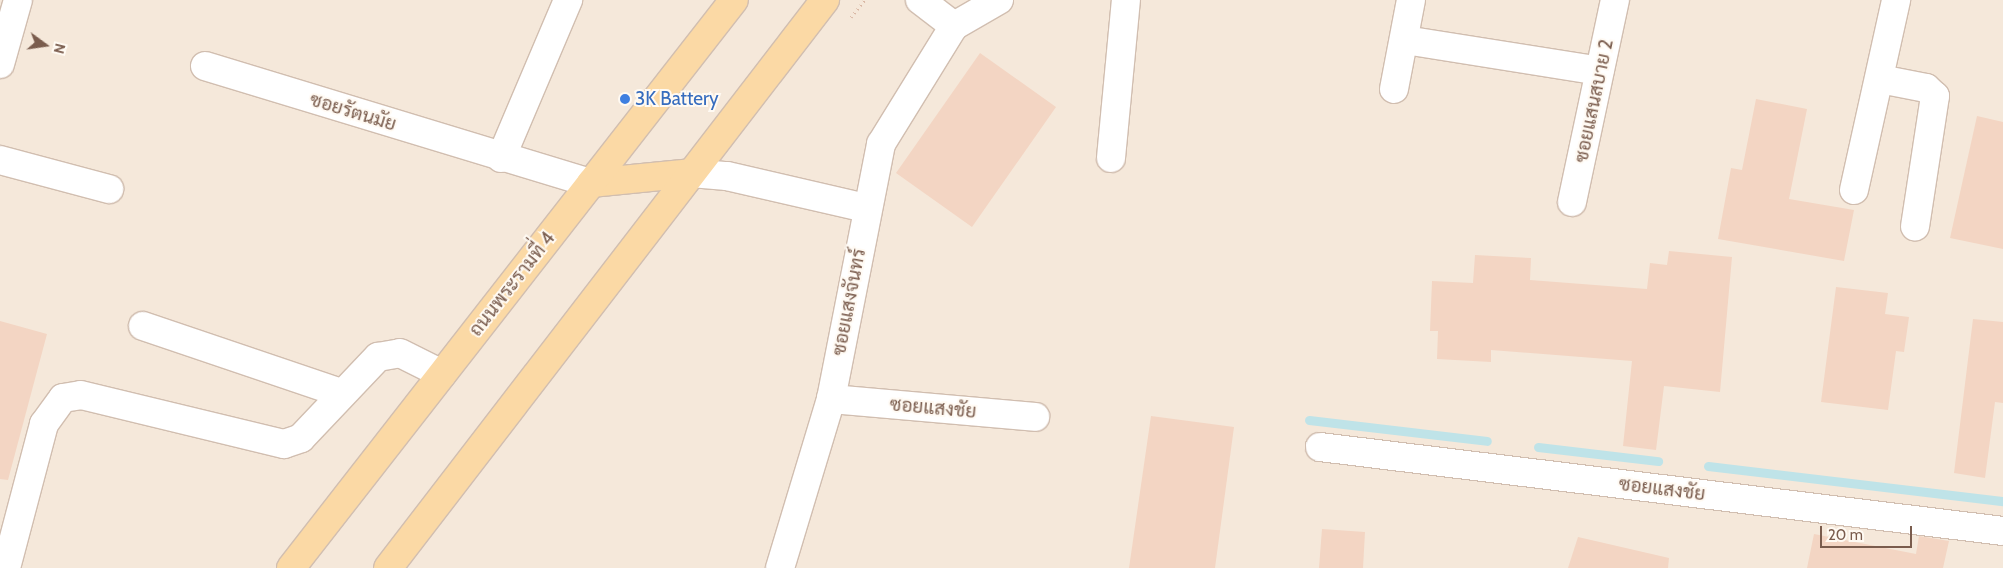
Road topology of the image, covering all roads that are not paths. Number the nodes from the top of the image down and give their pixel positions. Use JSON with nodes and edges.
{"nodes":[{"id":1,"x":18,"y":0,"type":"edge"},
{"id":2,"x":568,"y":0,"type":"edge"},
{"id":3,"x":734,"y":0,"type":"edge"},
{"id":4,"x":825,"y":0,"type":"edge"},
{"id":5,"x":920,"y":0,"type":"edge"},
{"id":6,"x":999,"y":0,"type":"edge"},
{"id":7,"x":1126,"y":0,"type":"edge"},
{"id":8,"x":1411,"y":0,"type":"edge"},
{"id":9,"x":1616,"y":0,"type":"edge"},
{"id":10,"x":1896,"y":0,"type":"edge"},
{"id":11,"x":954,"y":26,"type":"junction"},
{"id":12,"x":1404,"y":40,"type":"junction"},
{"id":13,"x":0,"y":64,"type":"edge"},
{"id":14,"x":204,"y":66,"type":"dead end"},
{"id":15,"x":1600,"y":71,"type":"junction"},
{"id":16,"x":1880,"y":79,"type":"junction"},
{"id":17,"x":1394,"y":89,"type":"dead end"},
{"id":18,"x":501,"y":158,"type":"junction"},
{"id":19,"x":1111,"y":158,"type":"dead end"},
{"id":20,"x":0,"y":160,"type":"edge"},
{"id":21,"x":691,"y":174,"type":"junction"},
{"id":22,"x":591,"y":183,"type":"junction"},
{"id":23,"x":110,"y":189,"type":"dead end"},
{"id":24,"x":1854,"y":190,"type":"dead end"},
{"id":25,"x":1572,"y":202,"type":"dead end"},
{"id":26,"x":866,"y":208,"type":"junction"},
{"id":27,"x":1915,"y":226,"type":"dead end"},
{"id":28,"x":143,"y":326,"type":"dead end"},
{"id":29,"x":442,"y":374,"type":"junction"},
{"id":30,"x":341,"y":392,"type":"junction"},
{"id":31,"x":830,"y":399,"type":"junction"},
{"id":32,"x":1034,"y":417,"type":"dead end"},
{"id":33,"x":1320,"y":447,"type":"dead end"},
{"id":34,"x":2003,"y":531,"type":"edge"},
{"id":35,"x":6,"y":568,"type":"edge"},
{"id":36,"x":291,"y":568,"type":"edge"},
{"id":37,"x":388,"y":568,"type":"edge"},
{"id":38,"x":780,"y":568,"type":"edge"}],
"edges":[{"from":1,"to":13,"type":"street"},
{"from":2,"to":18,"type":"street"},
{"from":3,"to":22,"type":"main road","name":"ถนนพระรามที่ 4"},
{"from":4,"to":21,"type":"main road"},
{"from":5,"to":11,"type":"street"},
{"from":6,"to":11,"type":"street"},
{"from":7,"to":19,"type":"street"},
{"from":8,"to":12,"type":"street"},
{"from":9,"to":15,"type":"street","name":"ซอยแสนสบาย 2"},
{"from":10,"to":16,"type":"street"},
{"from":11,"to":26,"type":"street","name":"ซอยแสงจันทร์"},
{"from":12,"to":15,"type":"street"},
{"from":12,"to":17,"type":"street"},
{"from":14,"to":18,"type":"street","name":"ซอยรัตนมัย"},
{"from":15,"to":25,"type":"street","name":"ซอยแสนสบาย 2"},
{"from":16,"to":24,"type":"street"},
{"from":16,"to":27,"type":"street"},
{"from":18,"to":22,"type":"street","name":"ซอยรัตนมัย"},
{"from":20,"to":23,"type":"street"},
{"from":21,"to":22,"type":"main road"},
{"from":21,"to":26,"type":"street"},
{"from":21,"to":37,"type":"main road"},
{"from":22,"to":29,"type":"main road","name":"ถนนพระรามที่ 4"},
{"from":26,"to":31,"type":"street","name":"ซอยแสงจันทร์"},
{"from":28,"to":30,"type":"street"},
{"from":29,"to":30,"type":"street"},
{"from":29,"to":36,"type":"main road","name":"ถนนพระรามที่ 4"},
{"from":30,"to":35,"type":"street"},
{"from":31,"to":32,"type":"street","name":"ซอยแสงชัย"},
{"from":31,"to":38,"type":"street","name":"ซอยแสงจันทร์"},
{"from":33,"to":34,"type":"street","name":"ซอยแสงชัย"}]}
